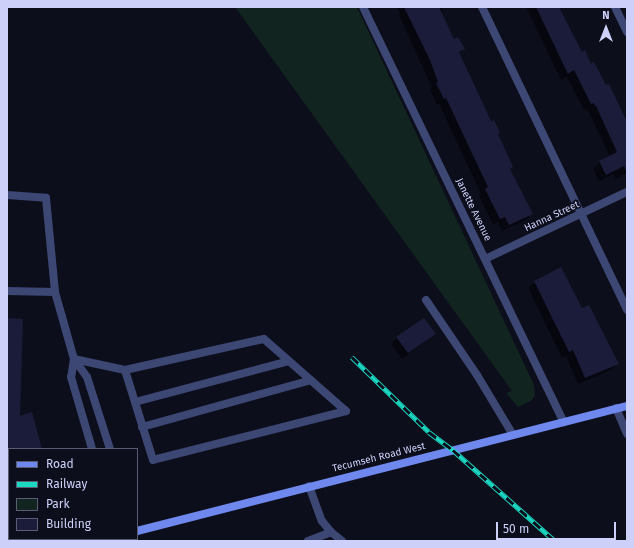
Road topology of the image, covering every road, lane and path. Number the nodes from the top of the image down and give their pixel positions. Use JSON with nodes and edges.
{"nodes":[{"id":1,"x":364,"y":7,"type":"edge"},
{"id":2,"x":482,"y":7,"type":"edge"},
{"id":3,"x":615,"y":7,"type":"edge"},
{"id":4,"x":627,"y":32,"type":"edge"},
{"id":5,"x":627,"y":192,"type":"edge"},
{"id":6,"x":7,"y":195,"type":"edge"},
{"id":7,"x":581,"y":214,"type":"junction"},
{"id":8,"x":485,"y":259,"type":"junction"},
{"id":9,"x":7,"y":291,"type":"edge"},
{"id":10,"x":55,"y":292,"type":"junction"},
{"id":11,"x":426,"y":300,"type":"dead end"},
{"id":12,"x":627,"y":310,"type":"edge"},
{"id":13,"x":74,"y":359,"type":"junction"},
{"id":14,"x":289,"y":361,"type":"junction"},
{"id":15,"x":125,"y":370,"type":"junction"},
{"id":16,"x":311,"y":380,"type":"junction"},
{"id":17,"x":135,"y":402,"type":"junction"},
{"id":18,"x":627,"y":406,"type":"edge"},
{"id":19,"x":616,"y":408,"type":"junction"},
{"id":20,"x":564,"y":422,"type":"junction"},
{"id":21,"x":142,"y":427,"type":"junction"},
{"id":22,"x":627,"y":434,"type":"edge"},
{"id":23,"x":513,"y":435,"type":"junction"},
{"id":24,"x":92,"y":448,"type":"edge"},
{"id":25,"x":110,"y":448,"type":"edge"},
{"id":26,"x":309,"y":486,"type":"junction"},
{"id":27,"x":138,"y":531,"type":"edge"},
{"id":28,"x":331,"y":532,"type":"junction"},
{"id":29,"x":308,"y":541,"type":"edge"},
{"id":30,"x":342,"y":541,"type":"edge"}],
"edges":[{"from":1,"to":8,"type":"street","name":"Janette Avenue"},
{"from":2,"to":7,"type":"street"},
{"from":3,"to":4,"type":"street"},
{"from":5,"to":7,"type":"street","name":"Hanna Street"},
{"from":6,"to":10,"type":"street"},
{"from":7,"to":8,"type":"street","name":"Hanna Street"},
{"from":7,"to":12,"type":"street"},
{"from":8,"to":20,"type":"street","name":"Janette Avenue"},
{"from":9,"to":10,"type":"street"},
{"from":10,"to":13,"type":"street"},
{"from":11,"to":23,"type":"street"},
{"from":13,"to":15,"type":"street"},
{"from":13,"to":24,"type":"street"},
{"from":13,"to":25,"type":"street"},
{"from":14,"to":15,"type":"street"},
{"from":14,"to":16,"type":"street"},
{"from":14,"to":17,"type":"street"},
{"from":15,"to":17,"type":"street"},
{"from":16,"to":21,"type":"street"},
{"from":16,"to":21,"type":"street"},
{"from":17,"to":21,"type":"street"},
{"from":18,"to":19,"type":"main road","name":"Tecumseh Road West"},
{"from":19,"to":20,"type":"main road","name":"Tecumseh Road West"},
{"from":19,"to":22,"type":"street"},
{"from":20,"to":23,"type":"main road","name":"Tecumseh Road West"},
{"from":23,"to":26,"type":"main road","name":"Tecumseh Road West"},
{"from":26,"to":27,"type":"main road","name":"Tecumseh Road West"},
{"from":26,"to":28,"type":"street"},
{"from":28,"to":29,"type":"street"},
{"from":28,"to":30,"type":"street"}]}
